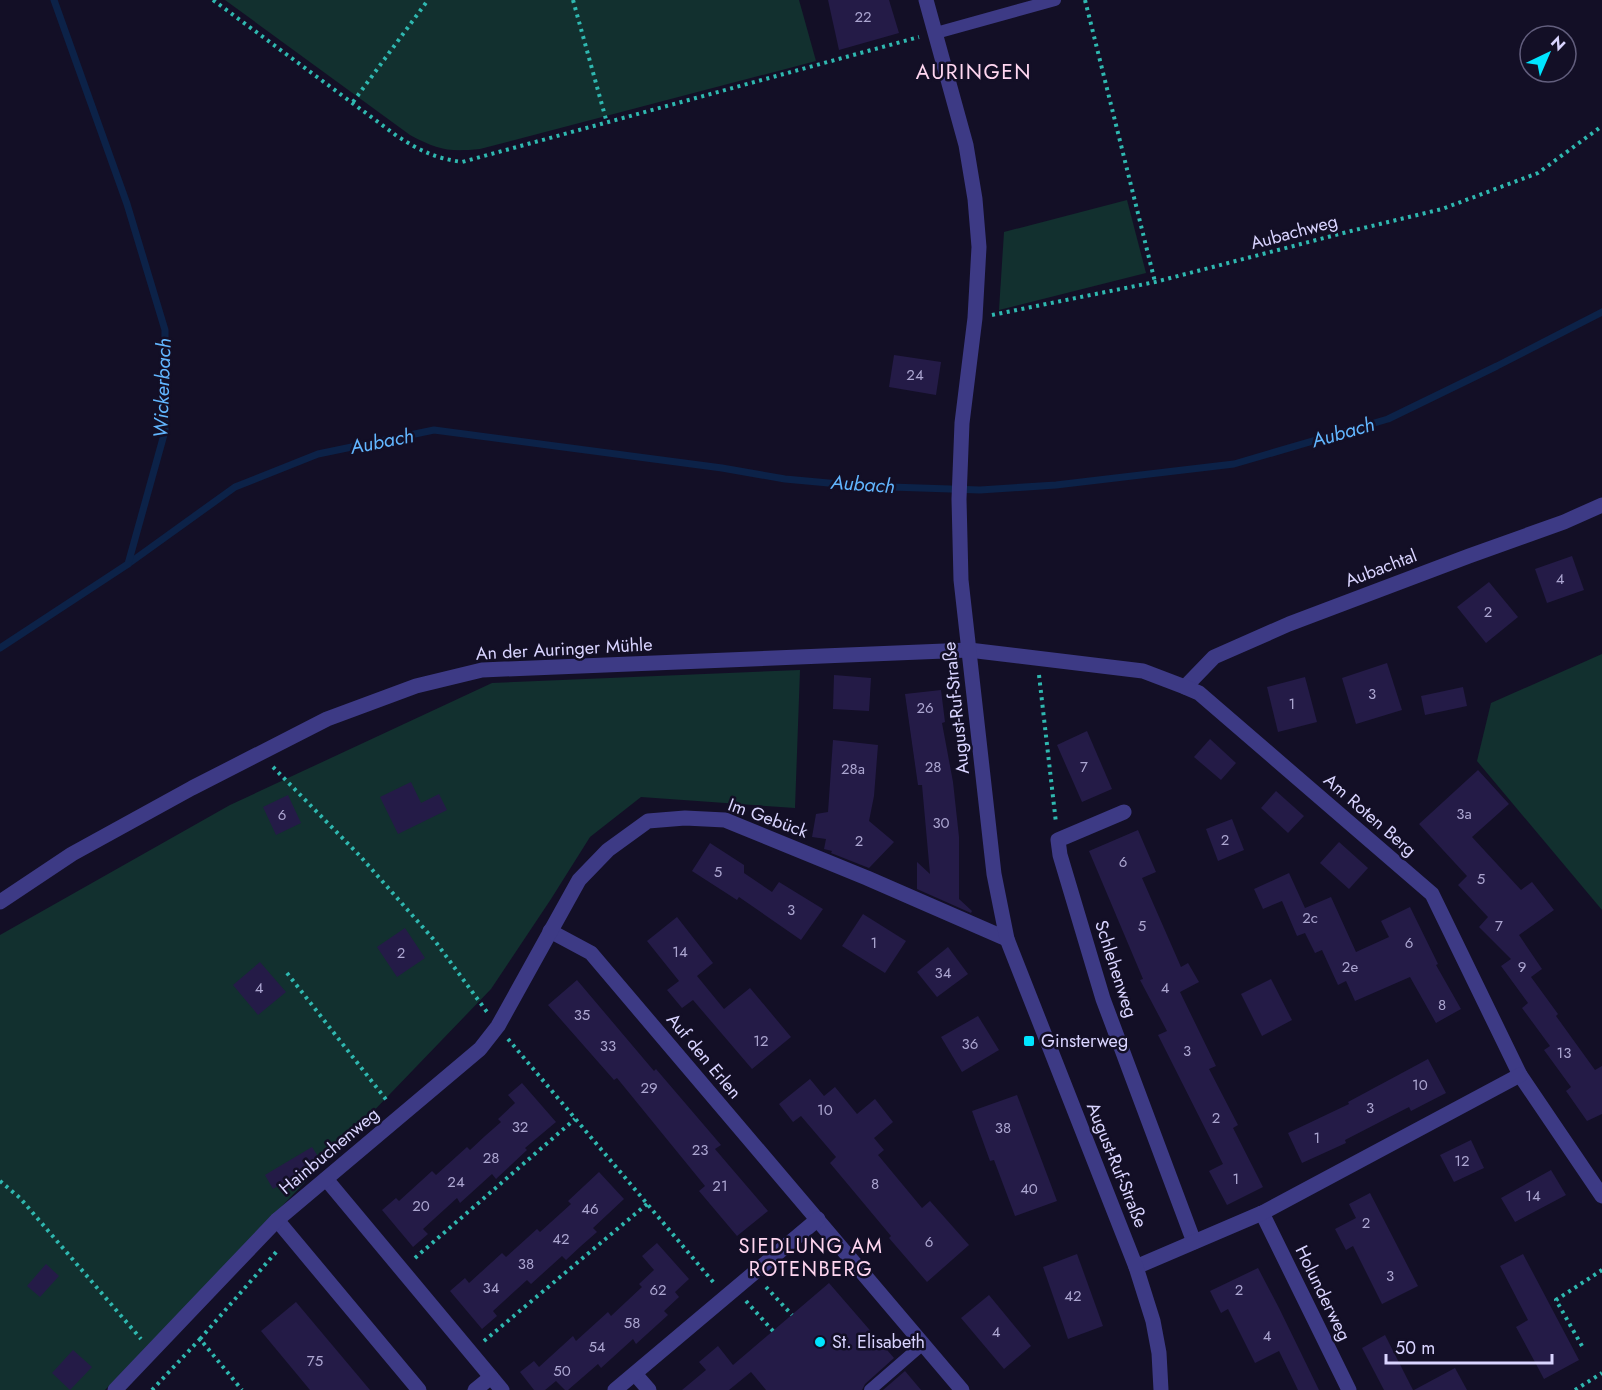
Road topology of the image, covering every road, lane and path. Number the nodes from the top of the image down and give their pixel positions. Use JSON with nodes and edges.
{"nodes":[{"id":1,"x":213,"y":0,"type":"edge"},
{"id":2,"x":428,"y":0,"type":"edge"},
{"id":3,"x":573,"y":0,"type":"edge"},
{"id":4,"x":926,"y":0,"type":"edge"},
{"id":5,"x":1055,"y":0,"type":"edge"},
{"id":6,"x":1084,"y":0,"type":"edge"},
{"id":7,"x":936,"y":33,"type":"junction"},
{"id":8,"x":353,"y":102,"type":"junction"},
{"id":9,"x":607,"y":123,"type":"junction"},
{"id":10,"x":1602,"y":126,"type":"edge"},
{"id":11,"x":1155,"y":282,"type":"junction"},
{"id":12,"x":975,"y":318,"type":"junction"},
{"id":13,"x":1602,"y":506,"type":"edge"},
{"id":14,"x":969,"y":650,"type":"junction"},
{"id":15,"x":1037,"y":659,"type":"junction"},
{"id":16,"x":1185,"y":687,"type":"junction"},
{"id":17,"x":260,"y":753,"type":"junction"},
{"id":18,"x":1124,"y":812,"type":"dead end"},
{"id":19,"x":1058,"y":840,"type":"junction"},
{"id":20,"x":0,"y":902,"type":"edge"},
{"id":21,"x":550,"y":931,"type":"junction"},
{"id":22,"x":1007,"y":939,"type":"junction"},
{"id":23,"x":287,"y":973,"type":"dead end"},
{"id":24,"x":498,"y":1026,"type":"junction"},
{"id":25,"x":1520,"y":1075,"type":"junction"},
{"id":26,"x":400,"y":1117,"type":"junction"},
{"id":27,"x":575,"y":1119,"type":"junction"},
{"id":28,"x":326,"y":1179,"type":"junction"},
{"id":29,"x":0,"y":1181,"type":"edge"},
{"id":30,"x":1602,"y":1196,"type":"edge"},
{"id":31,"x":646,"y":1204,"type":"junction"},
{"id":32,"x":1262,"y":1213,"type":"junction"},
{"id":33,"x":818,"y":1219,"type":"junction"},
{"id":34,"x":277,"y":1220,"type":"junction"},
{"id":35,"x":290,"y":1236,"type":"junction"},
{"id":36,"x":1194,"y":1242,"type":"junction"},
{"id":37,"x":1136,"y":1267,"type":"junction"},
{"id":38,"x":401,"y":1270,"type":"junction"},
{"id":39,"x":1602,"y":1270,"type":"edge"},
{"id":40,"x":754,"y":1274,"type":"junction"},
{"id":41,"x":731,"y":1293,"type":"junction"},
{"id":42,"x":792,"y":1315,"type":"dead end"},
{"id":43,"x":773,"y":1331,"type":"dead end"},
{"id":44,"x":200,"y":1339,"type":"junction"},
{"id":45,"x":923,"y":1344,"type":"junction"},
{"id":46,"x":1582,"y":1346,"type":"dead end"},
{"id":47,"x":152,"y":1351,"type":"junction"},
{"id":48,"x":471,"y":1352,"type":"junction"},
{"id":49,"x":1602,"y":1373,"type":"edge"},
{"id":50,"x":635,"y":1374,"type":"junction"},
{"id":51,"x":491,"y":1377,"type":"junction"},
{"id":52,"x":115,"y":1390,"type":"edge"},
{"id":53,"x":153,"y":1390,"type":"edge"},
{"id":54,"x":242,"y":1390,"type":"edge"},
{"id":55,"x":419,"y":1390,"type":"edge"},
{"id":56,"x":475,"y":1390,"type":"edge"},
{"id":57,"x":502,"y":1390,"type":"edge"},
{"id":58,"x":615,"y":1390,"type":"edge"},
{"id":59,"x":649,"y":1390,"type":"edge"},
{"id":60,"x":870,"y":1390,"type":"edge"},
{"id":61,"x":962,"y":1390,"type":"edge"},
{"id":62,"x":1161,"y":1390,"type":"edge"},
{"id":63,"x":1349,"y":1390,"type":"edge"},
{"id":64,"x":1575,"y":1390,"type":"edge"}],
"edges":[{"from":1,"to":8,"type":"path"},
{"from":2,"to":8,"type":"path"},
{"from":3,"to":9,"type":"path"},
{"from":4,"to":7,"type":"street","name":"August-Ruf-Straße"},
{"from":5,"to":7,"type":"lane"},
{"from":6,"to":11,"type":"path"},
{"from":7,"to":9,"type":"path"},
{"from":7,"to":12,"type":"street","name":"August-Ruf-Straße"},
{"from":8,"to":9,"type":"path"},
{"from":10,"to":11,"type":"path","name":"Aubachweg"},
{"from":11,"to":12,"type":"path","name":"Aubachweg"},
{"from":12,"to":14,"type":"street","name":"August-Ruf-Straße"},
{"from":13,"to":16,"type":"street","name":"Aubachtal"},
{"from":14,"to":15,"type":"street","name":"Am Roten Berg"},
{"from":14,"to":17,"type":"street","name":"An der Auringer Mühle"},
{"from":14,"to":22,"type":"street","name":"August-Ruf-Straße"},
{"from":15,"to":16,"type":"street","name":"Am Roten Berg"},
{"from":15,"to":19,"type":"path"},
{"from":16,"to":25,"type":"street","name":"Am Roten Berg"},
{"from":17,"to":20,"type":"street","name":"An der Auringer Mühle"},
{"from":17,"to":24,"type":"path"},
{"from":18,"to":19,"type":"street"},
{"from":19,"to":36,"type":"street","name":"Schlehenweg"},
{"from":21,"to":22,"type":"street","name":"Im Gebück"},
{"from":21,"to":24,"type":"street","name":"Hainbuchenweg"},
{"from":21,"to":33,"type":"street","name":"Auf den Erlen"},
{"from":22,"to":37,"type":"street","name":"August-Ruf-Straße"},
{"from":23,"to":26,"type":"path"},
{"from":24,"to":26,"type":"street","name":"Hainbuchenweg"},
{"from":24,"to":27,"type":"path"},
{"from":25,"to":30,"type":"street","name":"Am Roten Berg"},
{"from":25,"to":32,"type":"street"},
{"from":26,"to":28,"type":"street","name":"Hainbuchenweg"},
{"from":27,"to":31,"type":"path"},
{"from":27,"to":38,"type":"path"},
{"from":28,"to":34,"type":"street","name":"Hainbuchenweg"},
{"from":28,"to":38,"type":"street"},
{"from":29,"to":47,"type":"path"},
{"from":31,"to":41,"type":"path"},
{"from":31,"to":48,"type":"path"},
{"from":32,"to":36,"type":"street"},
{"from":32,"to":63,"type":"street","name":"Holunderweg"},
{"from":33,"to":40,"type":"street"},
{"from":33,"to":45,"type":"street","name":"Auf den Erlen"},
{"from":34,"to":35,"type":"street"},
{"from":34,"to":47,"type":"street","name":"Hainbuchenweg"},
{"from":35,"to":44,"type":"path"},
{"from":35,"to":55,"type":"street"},
{"from":36,"to":37,"type":"street"},
{"from":37,"to":62,"type":"street","name":"August-Ruf-Straße"},
{"from":38,"to":48,"type":"street"},
{"from":39,"to":46,"type":"path"},
{"from":40,"to":41,"type":"street"},
{"from":40,"to":42,"type":"path"},
{"from":41,"to":43,"type":"path"},
{"from":41,"to":50,"type":"street"},
{"from":44,"to":53,"type":"path"},
{"from":44,"to":54,"type":"path"},
{"from":45,"to":60,"type":"lane"},
{"from":45,"to":61,"type":"street","name":"Auf den Erlen"},
{"from":47,"to":52,"type":"street","name":"Hainbuchenweg"},
{"from":48,"to":51,"type":"street"},
{"from":49,"to":64,"type":"path"},
{"from":50,"to":58,"type":"street"},
{"from":50,"to":59,"type":"street"},
{"from":51,"to":56,"type":"street"},
{"from":51,"to":57,"type":"street"}]}
